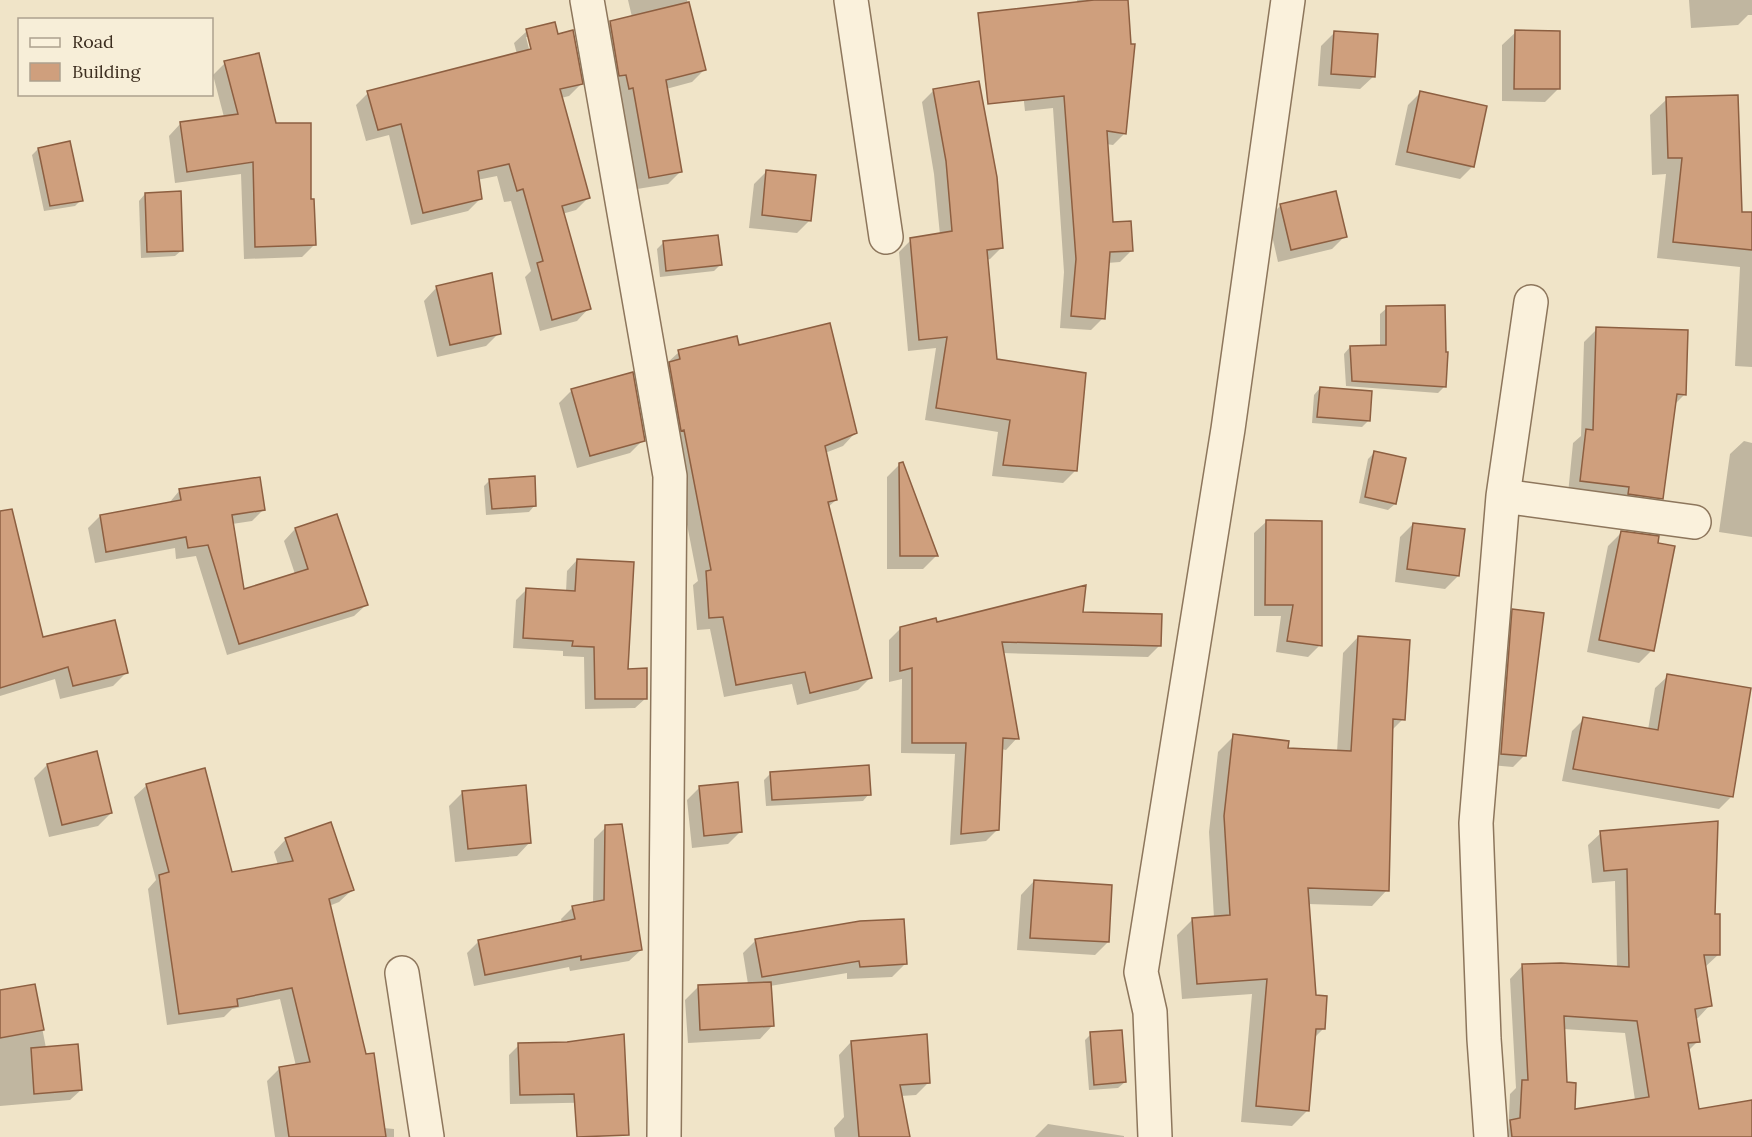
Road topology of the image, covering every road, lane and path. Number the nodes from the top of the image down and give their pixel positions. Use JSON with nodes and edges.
{"nodes":[{"id":1,"x":587,"y":0,"type":"edge"},
{"id":2,"x":851,"y":0,"type":"edge"},
{"id":3,"x":1287,"y":0,"type":"edge"},
{"id":4,"x":886,"y":237,"type":"dead end"},
{"id":5,"x":1531,"y":302,"type":"dead end"},
{"id":6,"x":1503,"y":496,"type":"junction"},
{"id":7,"x":1694,"y":522,"type":"dead end"},
{"id":8,"x":402,"y":973,"type":"dead end"},
{"id":9,"x":428,"y":1137,"type":"edge"},
{"id":10,"x":664,"y":1137,"type":"edge"},
{"id":11,"x":1155,"y":1137,"type":"edge"},
{"id":12,"x":1491,"y":1137,"type":"edge"}],
"edges":[{"from":1,"to":10,"type":"street"},
{"from":2,"to":4,"type":"street"},
{"from":3,"to":11,"type":"street"},
{"from":5,"to":6,"type":"street"},
{"from":6,"to":7,"type":"street"},
{"from":6,"to":12,"type":"street"},
{"from":8,"to":9,"type":"street"}]}
